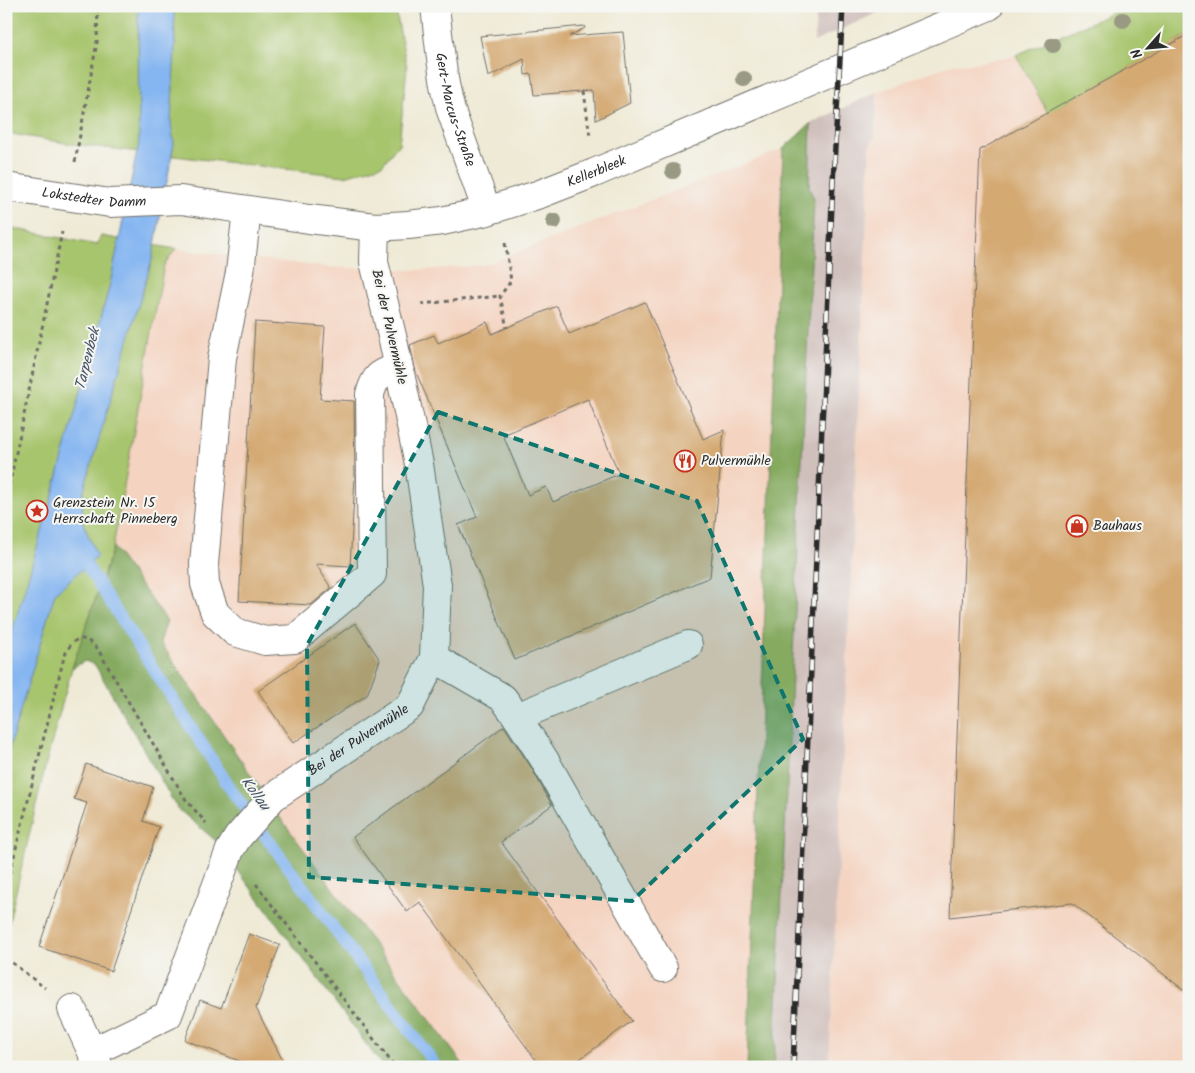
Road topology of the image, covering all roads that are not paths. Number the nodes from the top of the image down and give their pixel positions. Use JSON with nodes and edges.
{"nodes":[{"id":1,"x":435,"y":6,"type":"edge"},
{"id":2,"x":989,"y":6,"type":"edge"},
{"id":3,"x":6,"y":187,"type":"edge"},
{"id":4,"x":181,"y":200,"type":"joint"},
{"id":5,"x":493,"y":209,"type":"junction"},
{"id":6,"x":247,"y":210,"type":"junction"},
{"id":7,"x":375,"y":227,"type":"junction"},
{"id":8,"x":398,"y":367,"type":"junction"},
{"id":9,"x":688,"y":645,"type":"dead end"},
{"id":10,"x":434,"y":658,"type":"junction"},
{"id":11,"x":518,"y":717,"type":"junction"},
{"id":12,"x":663,"y":968,"type":"dead end"},
{"id":13,"x":72,"y":1009,"type":"road end"},
{"id":14,"x":95,"y":1060,"type":"edge"}],
"edges":[{"from":1,"to":5,"type":"street","name":"Gert-Marcus-Straße"},
{"from":2,"to":5,"type":"street","name":"Kellerbleek"},
{"from":3,"to":4,"type":"street","name":"Lokstedter Damm"},
{"from":4,"to":6,"type":"street","name":"Kellerbleek"},
{"from":5,"to":7,"type":"street","name":"Kellerbleek"},
{"from":6,"to":7,"type":"street","name":"Kellerbleek"},
{"from":6,"to":8,"type":"street"},
{"from":7,"to":8,"type":"street","name":"Bei der Pulvermühle"},
{"from":8,"to":10,"type":"street","name":"Bei der Pulvermühle"},
{"from":9,"to":11,"type":"street"},
{"from":10,"to":11,"type":"street"},
{"from":10,"to":14,"type":"street","name":"Bei der Pulvermühle"},
{"from":11,"to":12,"type":"street"},
{"from":13,"to":14,"type":"street","name":"Bei der Pulvermühle"}]}
